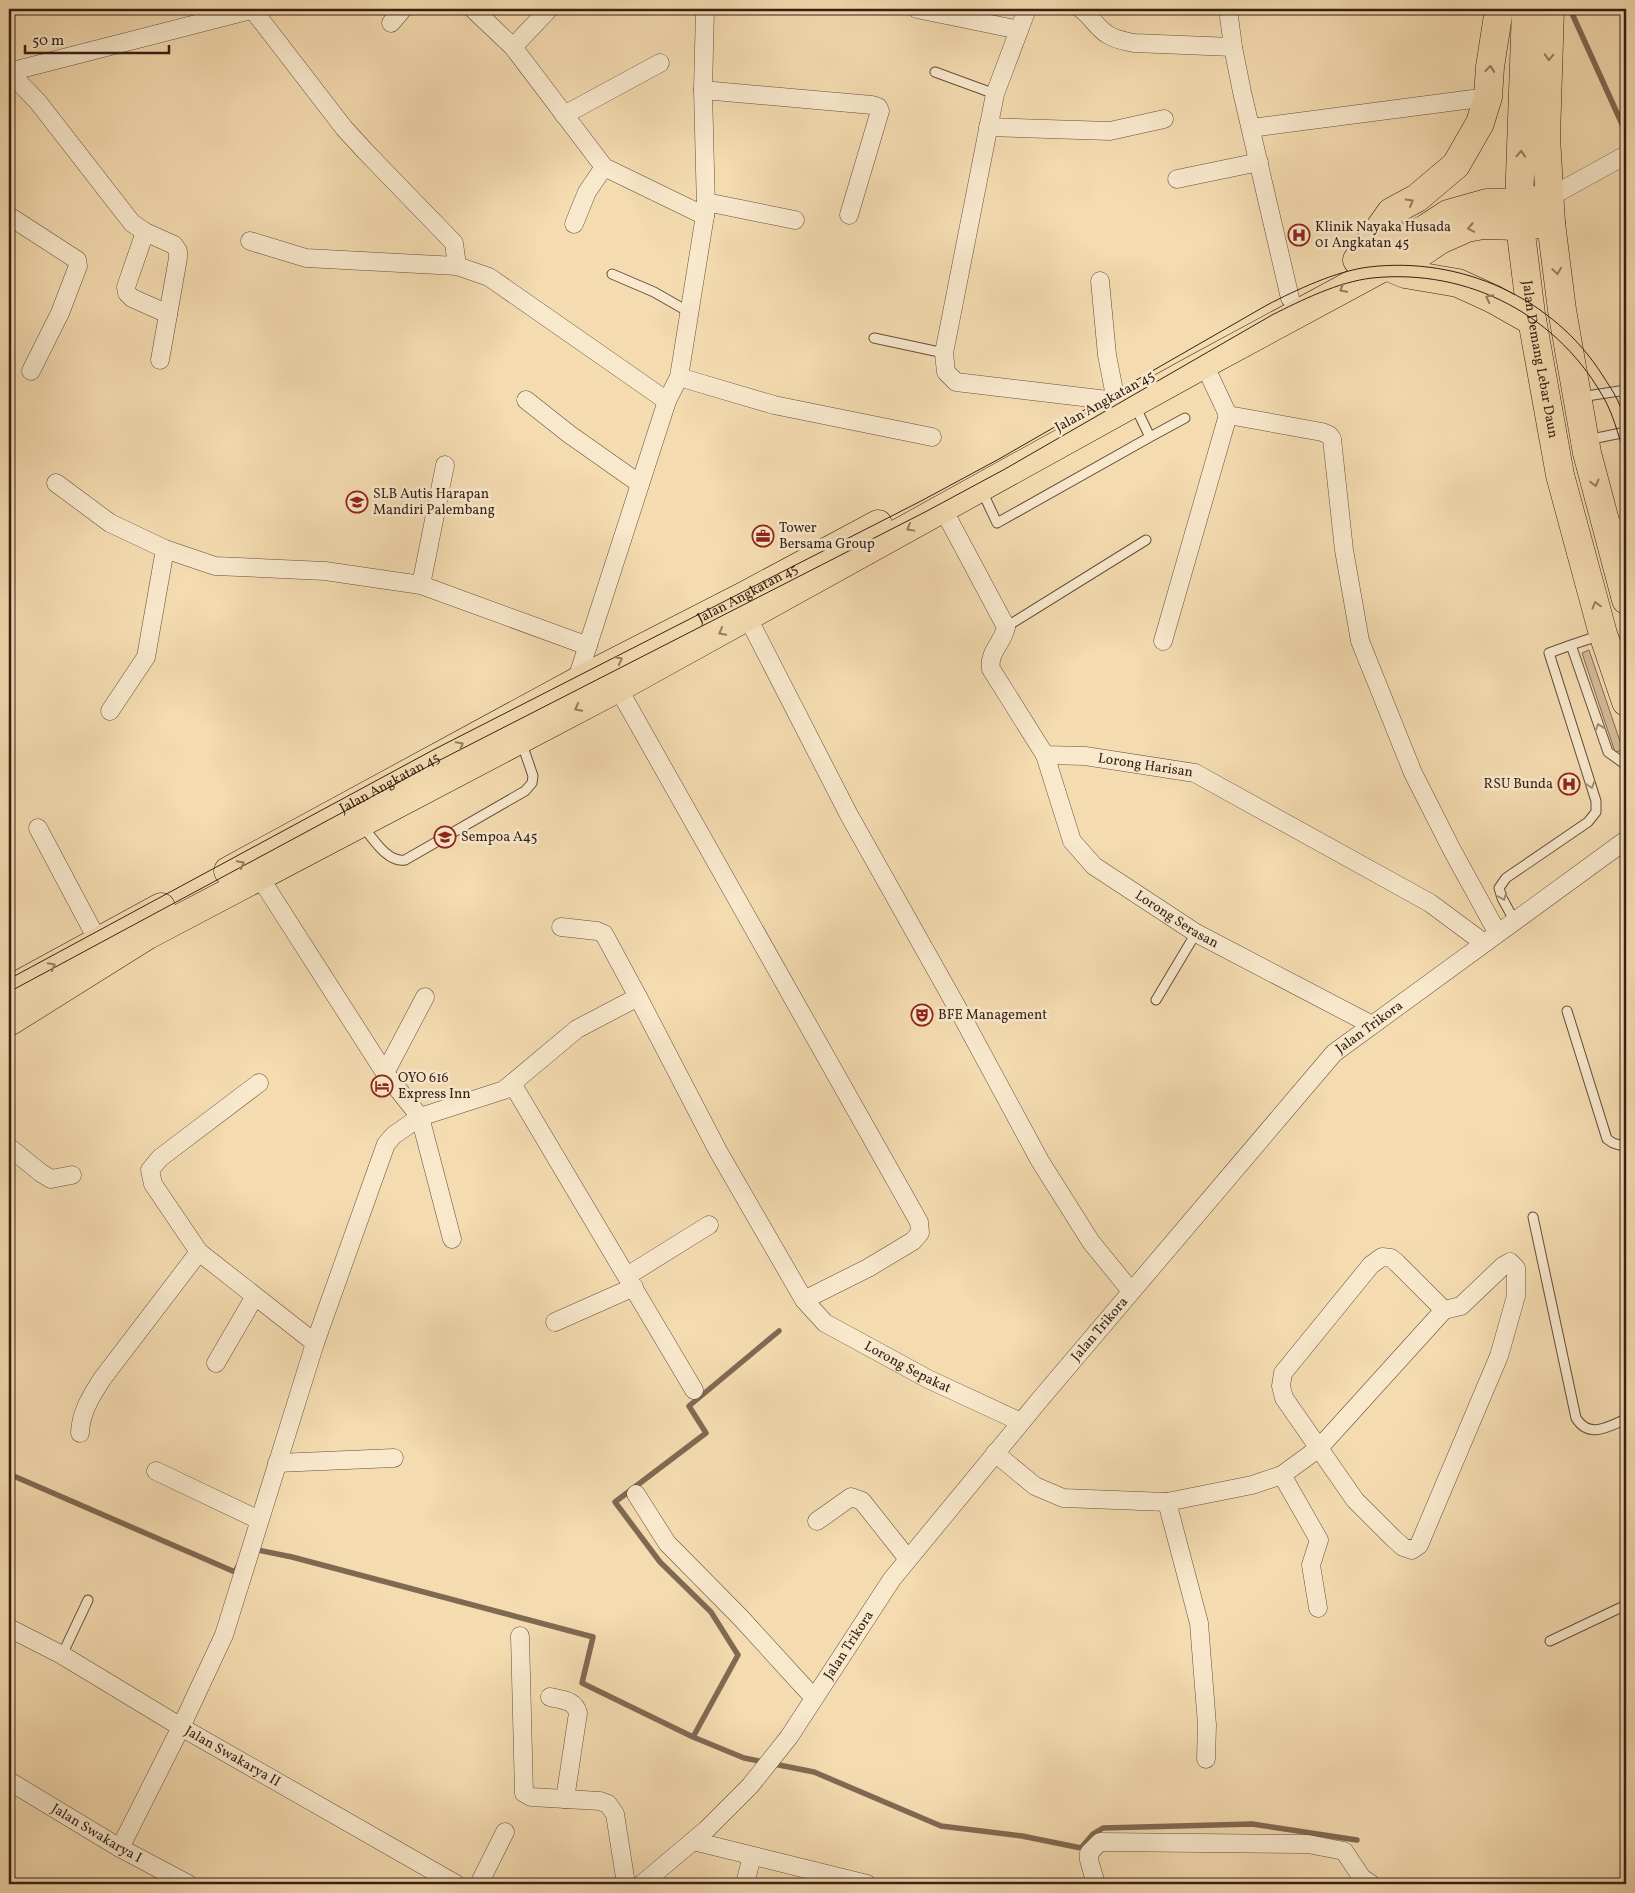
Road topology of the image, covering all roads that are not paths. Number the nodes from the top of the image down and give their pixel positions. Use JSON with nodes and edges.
{"nodes":[{"id":1,"x":254,"y":9,"type":"edge"},
{"id":2,"x":403,"y":9,"type":"edge"},
{"id":3,"x":473,"y":9,"type":"edge"},
{"id":4,"x":549,"y":9,"type":"edge"},
{"id":5,"x":705,"y":9,"type":"edge"},
{"id":6,"x":917,"y":9,"type":"edge"},
{"id":7,"x":1027,"y":9,"type":"edge"},
{"id":8,"x":1081,"y":9,"type":"edge"},
{"id":9,"x":1228,"y":9,"type":"edge"},
{"id":10,"x":1499,"y":9,"type":"edge"},
{"id":11,"x":1526,"y":9,"type":"edge"},
{"id":12,"x":1550,"y":9,"type":"edge"},
{"id":13,"x":391,"y":24,"type":"dead end"},
{"id":14,"x":1019,"y":30,"type":"junction"},
{"id":15,"x":513,"y":47,"type":"junction"},
{"id":16,"x":1232,"y":48,"type":"junction"},
{"id":17,"x":660,"y":63,"type":"dead end"},
{"id":18,"x":9,"y":72,"type":"edge"},
{"id":19,"x":935,"y":72,"type":"dead end"},
{"id":20,"x":703,"y":90,"type":"junction"},
{"id":21,"x":995,"y":94,"type":"junction"},
{"id":22,"x":1488,"y":96,"type":"junction"},
{"id":23,"x":564,"y":115,"type":"junction"},
{"id":24,"x":1164,"y":119,"type":"dead end"},
{"id":25,"x":988,"y":127,"type":"junction"},
{"id":26,"x":1251,"y":128,"type":"junction"},
{"id":27,"x":1626,"y":155,"type":"edge"},
{"id":28,"x":1259,"y":162,"type":"junction"},
{"id":29,"x":604,"y":168,"type":"junction"},
{"id":30,"x":1177,"y":179,"type":"dead end"},
{"id":31,"x":706,"y":209,"type":"junction"},
{"id":32,"x":1549,"y":211,"type":"junction"},
{"id":33,"x":1520,"y":214,"type":"junction"},
{"id":34,"x":850,"y":215,"type":"dead end"},
{"id":35,"x":9,"y":216,"type":"edge"},
{"id":36,"x":795,"y":220,"type":"dead end"},
{"id":37,"x":574,"y":224,"type":"dead end"},
{"id":38,"x":145,"y":232,"type":"junction"},
{"id":39,"x":250,"y":241,"type":"dead end"},
{"id":40,"x":1355,"y":263,"type":"junction"},
{"id":41,"x":457,"y":266,"type":"junction"},
{"id":42,"x":1386,"y":266,"type":"junction"},
{"id":43,"x":612,"y":274,"type":"dead end"},
{"id":44,"x":1100,"y":281,"type":"dead end"},
{"id":45,"x":1290,"y":298,"type":"junction"},
{"id":46,"x":689,"y":312,"type":"junction"},
{"id":47,"x":168,"y":314,"type":"junction"},
{"id":48,"x":1532,"y":321,"type":"junction"},
{"id":49,"x":874,"y":338,"type":"dead end"},
{"id":50,"x":944,"y":353,"type":"junction"},
{"id":51,"x":160,"y":360,"type":"dead end"},
{"id":52,"x":1204,"y":364,"type":"junction"},
{"id":53,"x":31,"y":370,"type":"dead end"},
{"id":54,"x":679,"y":377,"type":"junction"},
{"id":55,"x":1626,"y":390,"type":"edge"},
{"id":56,"x":1577,"y":397,"type":"junction"},
{"id":57,"x":1119,"y":399,"type":"junction"},
{"id":58,"x":526,"y":400,"type":"dead end"},
{"id":59,"x":667,"y":401,"type":"junction"},
{"id":60,"x":1228,"y":415,"type":"junction"},
{"id":61,"x":1185,"y":418,"type":"dead end"},
{"id":62,"x":1626,"y":432,"type":"edge"},
{"id":63,"x":932,"y":437,"type":"dead end"},
{"id":64,"x":1150,"y":437,"type":"junction"},
{"id":65,"x":1584,"y":440,"type":"junction"},
{"id":66,"x":445,"y":465,"type":"dead end"},
{"id":67,"x":56,"y":483,"type":"dead end"},
{"id":68,"x":640,"y":484,"type":"junction"},
{"id":69,"x":980,"y":488,"type":"junction"},
{"id":70,"x":943,"y":509,"type":"junction"},
{"id":71,"x":1617,"y":528,"type":"edge"},
{"id":72,"x":1146,"y":540,"type":"dead end"},
{"id":73,"x":165,"y":549,"type":"junction"},
{"id":74,"x":421,"y":585,"type":"junction"},
{"id":75,"x":1626,"y":600,"type":"edge"},
{"id":76,"x":748,"y":618,"type":"junction"},
{"id":77,"x":1006,"y":627,"type":"junction"},
{"id":78,"x":1604,"y":634,"type":"junction"},
{"id":79,"x":1163,"y":641,"type":"dead end"},
{"id":80,"x":1572,"y":645,"type":"junction"},
{"id":81,"x":588,"y":646,"type":"junction"},
{"id":82,"x":576,"y":682,"type":"junction"},
{"id":83,"x":618,"y":688,"type":"junction"},
{"id":84,"x":1626,"y":702,"type":"edge"},
{"id":85,"x":110,"y":711,"type":"dead end"},
{"id":86,"x":520,"y":738,"type":"junction"},
{"id":87,"x":1045,"y":756,"type":"junction"},
{"id":88,"x":1626,"y":766,"type":"edge"},
{"id":89,"x":360,"y":823,"type":"junction"},
{"id":90,"x":38,"y":828,"type":"dead end"},
{"id":91,"x":1626,"y":840,"type":"edge"},
{"id":92,"x":259,"y":876,"type":"junction"},
{"id":93,"x":1514,"y":920,"type":"junction"},
{"id":94,"x":561,"y":927,"type":"dead end"},
{"id":95,"x":1196,"y":933,"type":"junction"},
{"id":96,"x":1491,"y":938,"type":"junction"},
{"id":97,"x":98,"y":941,"type":"junction"},
{"id":98,"x":9,"y":990,"type":"edge"},
{"id":99,"x":638,"y":996,"type":"junction"},
{"id":100,"x":426,"y":997,"type":"dead end"},
{"id":101,"x":1156,"y":1000,"type":"dead end"},
{"id":102,"x":1567,"y":1011,"type":"dead end"},
{"id":103,"x":9,"y":1022,"type":"edge"},
{"id":104,"x":1372,"y":1025,"type":"junction"},
{"id":105,"x":385,"y":1072,"type":"junction"},
{"id":106,"x":258,"y":1083,"type":"dead end"},
{"id":107,"x":512,"y":1085,"type":"junction"},
{"id":108,"x":420,"y":1117,"type":"junction"},
{"id":109,"x":9,"y":1147,"type":"edge"},
{"id":110,"x":1626,"y":1147,"type":"edge"},
{"id":111,"x":72,"y":1175,"type":"dead end"},
{"id":112,"x":1532,"y":1217,"type":"dead end"},
{"id":113,"x":709,"y":1225,"type":"dead end"},
{"id":114,"x":452,"y":1239,"type":"dead end"},
{"id":115,"x":199,"y":1252,"type":"junction"},
{"id":116,"x":631,"y":1282,"type":"junction"},
{"id":117,"x":1131,"y":1291,"type":"junction"},
{"id":118,"x":255,"y":1296,"type":"junction"},
{"id":119,"x":804,"y":1300,"type":"junction"},
{"id":120,"x":1444,"y":1310,"type":"junction"},
{"id":121,"x":555,"y":1322,"type":"dead end"},
{"id":122,"x":315,"y":1342,"type":"junction"},
{"id":123,"x":216,"y":1363,"type":"dead end"},
{"id":124,"x":694,"y":1390,"type":"dead end"},
{"id":125,"x":1626,"y":1419,"type":"edge"},
{"id":126,"x":1021,"y":1422,"type":"junction"},
{"id":127,"x":80,"y":1432,"type":"dead end"},
{"id":128,"x":1319,"y":1448,"type":"junction"},
{"id":129,"x":995,"y":1453,"type":"junction"},
{"id":130,"x":394,"y":1458,"type":"dead end"},
{"id":131,"x":277,"y":1463,"type":"junction"},
{"id":132,"x":156,"y":1472,"type":"dead end"},
{"id":133,"x":1282,"y":1475,"type":"junction"},
{"id":134,"x":636,"y":1494,"type":"dead end"},
{"id":135,"x":1167,"y":1502,"type":"junction"},
{"id":136,"x":259,"y":1520,"type":"junction"},
{"id":137,"x":817,"y":1521,"type":"dead end"},
{"id":138,"x":908,"y":1559,"type":"junction"},
{"id":139,"x":88,"y":1600,"type":"dead end"},
{"id":140,"x":1626,"y":1605,"type":"edge"},
{"id":141,"x":1318,"y":1608,"type":"dead end"},
{"id":142,"x":9,"y":1628,"type":"edge"},
{"id":143,"x":520,"y":1636,"type":"dead end"},
{"id":144,"x":1550,"y":1641,"type":"dead end"},
{"id":145,"x":62,"y":1655,"type":"junction"},
{"id":146,"x":550,"y":1697,"type":"dead end"},
{"id":147,"x":814,"y":1698,"type":"junction"},
{"id":148,"x":181,"y":1727,"type":"junction"},
{"id":149,"x":1206,"y":1759,"type":"dead end"},
{"id":150,"x":9,"y":1781,"type":"edge"},
{"id":151,"x":565,"y":1799,"type":"junction"},
{"id":152,"x":505,"y":1832,"type":"dead end"},
{"id":153,"x":693,"y":1841,"type":"junction"},
{"id":154,"x":120,"y":1848,"type":"junction"},
{"id":155,"x":752,"y":1856,"type":"junction"},
{"id":156,"x":1365,"y":1882,"type":"edge"},
{"id":157,"x":188,"y":1884,"type":"edge"},
{"id":158,"x":456,"y":1884,"type":"edge"},
{"id":159,"x":479,"y":1884,"type":"edge"},
{"id":160,"x":626,"y":1884,"type":"edge"},
{"id":161,"x":642,"y":1884,"type":"edge"},
{"id":162,"x":745,"y":1884,"type":"edge"},
{"id":163,"x":867,"y":1884,"type":"edge"},
{"id":164,"x":1096,"y":1884,"type":"edge"}],
"edges":[{"from":1,"to":18,"type":"street"},
{"from":1,"to":41,"type":"street"},
{"from":2,"to":13,"type":"street"},
{"from":3,"to":15,"type":"street"},
{"from":4,"to":15,"type":"street"},
{"from":5,"to":20,"type":"street"},
{"from":6,"to":14,"type":"street"},
{"from":7,"to":14,"type":"street"},
{"from":8,"to":16,"type":"street"},
{"from":9,"to":16,"type":"street"},
{"from":22,"to":10,"type":"main road","one_way":true},
{"from":33,"to":11,"type":"main road","name":"Jalan Demang Lebar Daun","one_way":true},
{"from":12,"to":32,"type":"main road","one_way":true},
{"from":14,"to":21,"type":"street"},
{"from":15,"to":23,"type":"street"},
{"from":16,"to":26,"type":"street"},
{"from":17,"to":23,"type":"street"},
{"from":18,"to":38,"type":"street"},
{"from":19,"to":21,"type":"lane"},
{"from":20,"to":31,"type":"street"},
{"from":20,"to":34,"type":"street"},
{"from":21,"to":25,"type":"street"},
{"from":22,"to":26,"type":"street"},
{"from":40,"to":22,"type":"main road","one_way":true},
{"from":23,"to":29,"type":"street"},
{"from":24,"to":25,"type":"street"},
{"from":25,"to":50,"type":"street"},
{"from":26,"to":28,"type":"street"},
{"from":27,"to":32,"type":"street"},
{"from":28,"to":30,"type":"street"},
{"from":28,"to":45,"type":"street"},
{"from":29,"to":31,"type":"street"},
{"from":29,"to":37,"type":"street"},
{"from":31,"to":36,"type":"street"},
{"from":31,"to":46,"type":"street"},
{"from":32,"to":33,"type":"main road","name":"Jalan Angkatan 45"},
{"from":32,"to":56,"type":"main road","one_way":true},
{"from":33,"to":40,"type":"main road","name":"Jalan Angkatan 45"},
{"from":33,"to":42,"type":"main road","name":"Jalan Angkatan 45","one_way":true},
{"from":33,"to":48,"type":"main road","name":"Jalan Demang Lebar Daun"},
{"from":35,"to":53,"type":"street"},
{"from":38,"to":47,"type":"street"},
{"from":38,"to":47,"type":"street"},
{"from":39,"to":41,"type":"street"},
{"from":40,"to":45,"type":"main road","name":"Jalan Angkatan 45"},
{"from":41,"to":59,"type":"street"},
{"from":48,"to":42,"type":"main road","one_way":true},
{"from":42,"to":52,"type":"main road","name":"Jalan Angkatan 45","one_way":true},
{"from":43,"to":46,"type":"lane"},
{"from":44,"to":57,"type":"street"},
{"from":45,"to":57,"type":"main road","name":"Jalan Angkatan 45"},
{"from":46,"to":54,"type":"street"},
{"from":47,"to":51,"type":"street"},
{"from":78,"to":48,"type":"main road","name":"Jalan Demang Lebar Daun","one_way":true},
{"from":49,"to":50,"type":"lane"},
{"from":50,"to":57,"type":"street"},
{"from":52,"to":57,"type":"main road","name":"Jalan Angkatan 45"},
{"from":52,"to":60,"type":"street"},
{"from":54,"to":59,"type":"street"},
{"from":54,"to":63,"type":"street"},
{"from":55,"to":56,"type":"lane"},
{"from":56,"to":65,"type":"main road"},
{"from":57,"to":64,"type":"lane"},
{"from":57,"to":69,"type":"main road","name":"Jalan Angkatan 45"},
{"from":82,"to":57,"type":"main road","name":"Jalan Angkatan 45","one_way":true},
{"from":58,"to":68,"type":"street"},
{"from":59,"to":68,"type":"street"},
{"from":60,"to":79,"type":"street"},
{"from":60,"to":96,"type":"street"},
{"from":61,"to":64,"type":"lane"},
{"from":62,"to":65,"type":"lane"},
{"from":64,"to":69,"type":"lane"},
{"from":65,"to":71,"type":"main road","one_way":true},
{"from":66,"to":74,"type":"street"},
{"from":67,"to":73,"type":"street"},
{"from":68,"to":81,"type":"street"},
{"from":69,"to":70,"type":"main road","name":"Jalan Angkatan 45"},
{"from":70,"to":76,"type":"main road","name":"Jalan Angkatan 45","one_way":true},
{"from":70,"to":77,"type":"street"},
{"from":71,"to":75,"type":"main road"},
{"from":72,"to":77,"type":"lane"},
{"from":73,"to":74,"type":"street"},
{"from":73,"to":85,"type":"street"},
{"from":74,"to":81,"type":"street"},
{"from":76,"to":83,"type":"main road","name":"Jalan Angkatan 45","one_way":true},
{"from":76,"to":117,"type":"street"},
{"from":77,"to":87,"type":"street"},
{"from":78,"to":80,"type":"lane"},
{"from":78,"to":84,"type":"main road","name":"Jalan Demang Lebar Daun"},
{"from":88,"to":80,"type":"lane","one_way":true},
{"from":80,"to":93,"type":"lane","one_way":true},
{"from":81,"to":82,"type":"street"},
{"from":97,"to":82,"type":"main road","name":"Jalan Angkatan 45","one_way":true},
{"from":83,"to":86,"type":"main road","name":"Jalan Angkatan 45","one_way":true},
{"from":83,"to":119,"type":"street"},
{"from":86,"to":89,"type":"main road","name":"Jalan Angkatan 45"},
{"from":86,"to":89,"type":"lane"},
{"from":87,"to":95,"type":"street","name":"Lorong Serasan"},
{"from":87,"to":96,"type":"street","name":"Lorong Harisan"},
{"from":89,"to":92,"type":"main road","name":"Jalan Angkatan 45"},
{"from":90,"to":97,"type":"street"},
{"from":91,"to":93,"type":"street","name":"Jalan Trikora"},
{"from":92,"to":103,"type":"main road","name":"Jalan Angkatan 45"},
{"from":92,"to":105,"type":"street"},
{"from":93,"to":96,"type":"street","name":"Jalan Trikora"},
{"from":94,"to":99,"type":"street","name":"Lorong Sepakat"},
{"from":95,"to":101,"type":"lane"},
{"from":95,"to":104,"type":"street","name":"Lorong Serasan"},
{"from":96,"to":104,"type":"street","name":"Jalan Trikora"},
{"from":98,"to":97,"type":"main road","name":"Jalan Angkatan 45","one_way":true},
{"from":99,"to":107,"type":"street"},
{"from":99,"to":119,"type":"street","name":"Lorong Sepakat"},
{"from":100,"to":105,"type":"street"},
{"from":102,"to":110,"type":"lane"},
{"from":104,"to":117,"type":"street","name":"Jalan Trikora"},
{"from":105,"to":108,"type":"street"},
{"from":106,"to":115,"type":"street"},
{"from":107,"to":108,"type":"street"},
{"from":107,"to":116,"type":"street"},
{"from":108,"to":114,"type":"street"},
{"from":108,"to":122,"type":"street"},
{"from":109,"to":111,"type":"street"},
{"from":112,"to":125,"type":"lane"},
{"from":113,"to":116,"type":"street"},
{"from":115,"to":118,"type":"street"},
{"from":115,"to":127,"type":"street"},
{"from":116,"to":121,"type":"street"},
{"from":116,"to":124,"type":"street"},
{"from":117,"to":126,"type":"street","name":"Jalan Trikora"},
{"from":118,"to":122,"type":"street"},
{"from":118,"to":123,"type":"street"},
{"from":119,"to":126,"type":"street","name":"Lorong Sepakat"},
{"from":120,"to":128,"type":"street"},
{"from":120,"to":128,"type":"street"},
{"from":120,"to":128,"type":"street"},
{"from":122,"to":131,"type":"street"},
{"from":126,"to":129,"type":"street","name":"Jalan Trikora"},
{"from":128,"to":133,"type":"street"},
{"from":129,"to":135,"type":"street"},
{"from":129,"to":138,"type":"street","name":"Jalan Trikora"},
{"from":130,"to":131,"type":"street"},
{"from":131,"to":136,"type":"street"},
{"from":132,"to":136,"type":"street"},
{"from":133,"to":135,"type":"street"},
{"from":133,"to":141,"type":"street"},
{"from":134,"to":147,"type":"street"},
{"from":135,"to":149,"type":"street"},
{"from":136,"to":148,"type":"street"},
{"from":137,"to":138,"type":"street"},
{"from":138,"to":147,"type":"street","name":"Jalan Trikora"},
{"from":139,"to":145,"type":"lane"},
{"from":140,"to":144,"type":"lane"},
{"from":142,"to":145,"type":"street","name":"Jalan Swakarya II"},
{"from":143,"to":151,"type":"street"},
{"from":145,"to":148,"type":"street","name":"Jalan Swakarya II"},
{"from":146,"to":151,"type":"street"},
{"from":147,"to":153,"type":"street","name":"Jalan Trikora"},
{"from":148,"to":154,"type":"street"},
{"from":148,"to":158,"type":"street","name":"Jalan Swakarya II"},
{"from":150,"to":154,"type":"street","name":"Jalan Swakarya I"},
{"from":151,"to":160,"type":"street"},
{"from":152,"to":159,"type":"street"},
{"from":153,"to":155,"type":"street"},
{"from":153,"to":161,"type":"street","name":"Jalan Trikora"},
{"from":154,"to":157,"type":"street","name":"Jalan Swakarya I"},
{"from":155,"to":162,"type":"street"},
{"from":155,"to":163,"type":"street"},
{"from":156,"to":164,"type":"street"}]}
